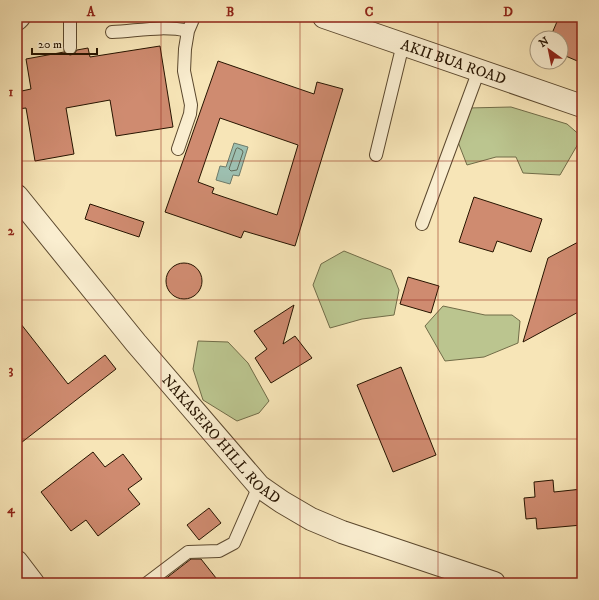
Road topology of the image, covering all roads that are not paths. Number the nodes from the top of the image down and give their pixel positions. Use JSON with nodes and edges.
{"nodes":[{"id":1,"x":70,"y":17,"type":"edge"},
{"id":2,"x":194,"y":17,"type":"edge"},
{"id":3,"x":324,"y":17,"type":"edge"},
{"id":4,"x":188,"y":31,"type":"junction"},
{"id":5,"x":112,"y":32,"type":"dead end"},
{"id":6,"x":403,"y":44,"type":"junction"},
{"id":7,"x":70,"y":48,"type":"dead end"},
{"id":8,"x":479,"y":70,"type":"junction"},
{"id":9,"x":582,"y":106,"type":"edge"},
{"id":10,"x":178,"y":149,"type":"dead end"},
{"id":11,"x":376,"y":155,"type":"dead end"},
{"id":12,"x":18,"y":200,"type":"edge"},
{"id":13,"x":422,"y":224,"type":"dead end"},
{"id":14,"x":259,"y":486,"type":"junction"},
{"id":15,"x":17,"y":562,"type":"edge"},
{"id":16,"x":33,"y":583,"type":"edge"},
{"id":17,"x":147,"y":583,"type":"edge"},
{"id":18,"x":494,"y":583,"type":"edge"}],
"edges":[{"from":1,"to":7,"type":"lane"},
{"from":2,"to":4,"type":"lane"},
{"from":3,"to":6,"type":"street","name":"AKII BUA ROAD"},
{"from":4,"to":5,"type":"lane"},
{"from":4,"to":10,"type":"lane"},
{"from":6,"to":8,"type":"street","name":"AKII BUA ROAD"},
{"from":6,"to":11,"type":"lane"},
{"from":8,"to":9,"type":"street","name":"AKII BUA ROAD"},
{"from":8,"to":13,"type":"lane"},
{"from":12,"to":14,"type":"street","name":"NAKASERO HILL ROAD"},
{"from":14,"to":17,"type":"lane"},
{"from":14,"to":18,"type":"street","name":"NAKASERO HILL ROAD"},
{"from":15,"to":16,"type":"street"}]}
